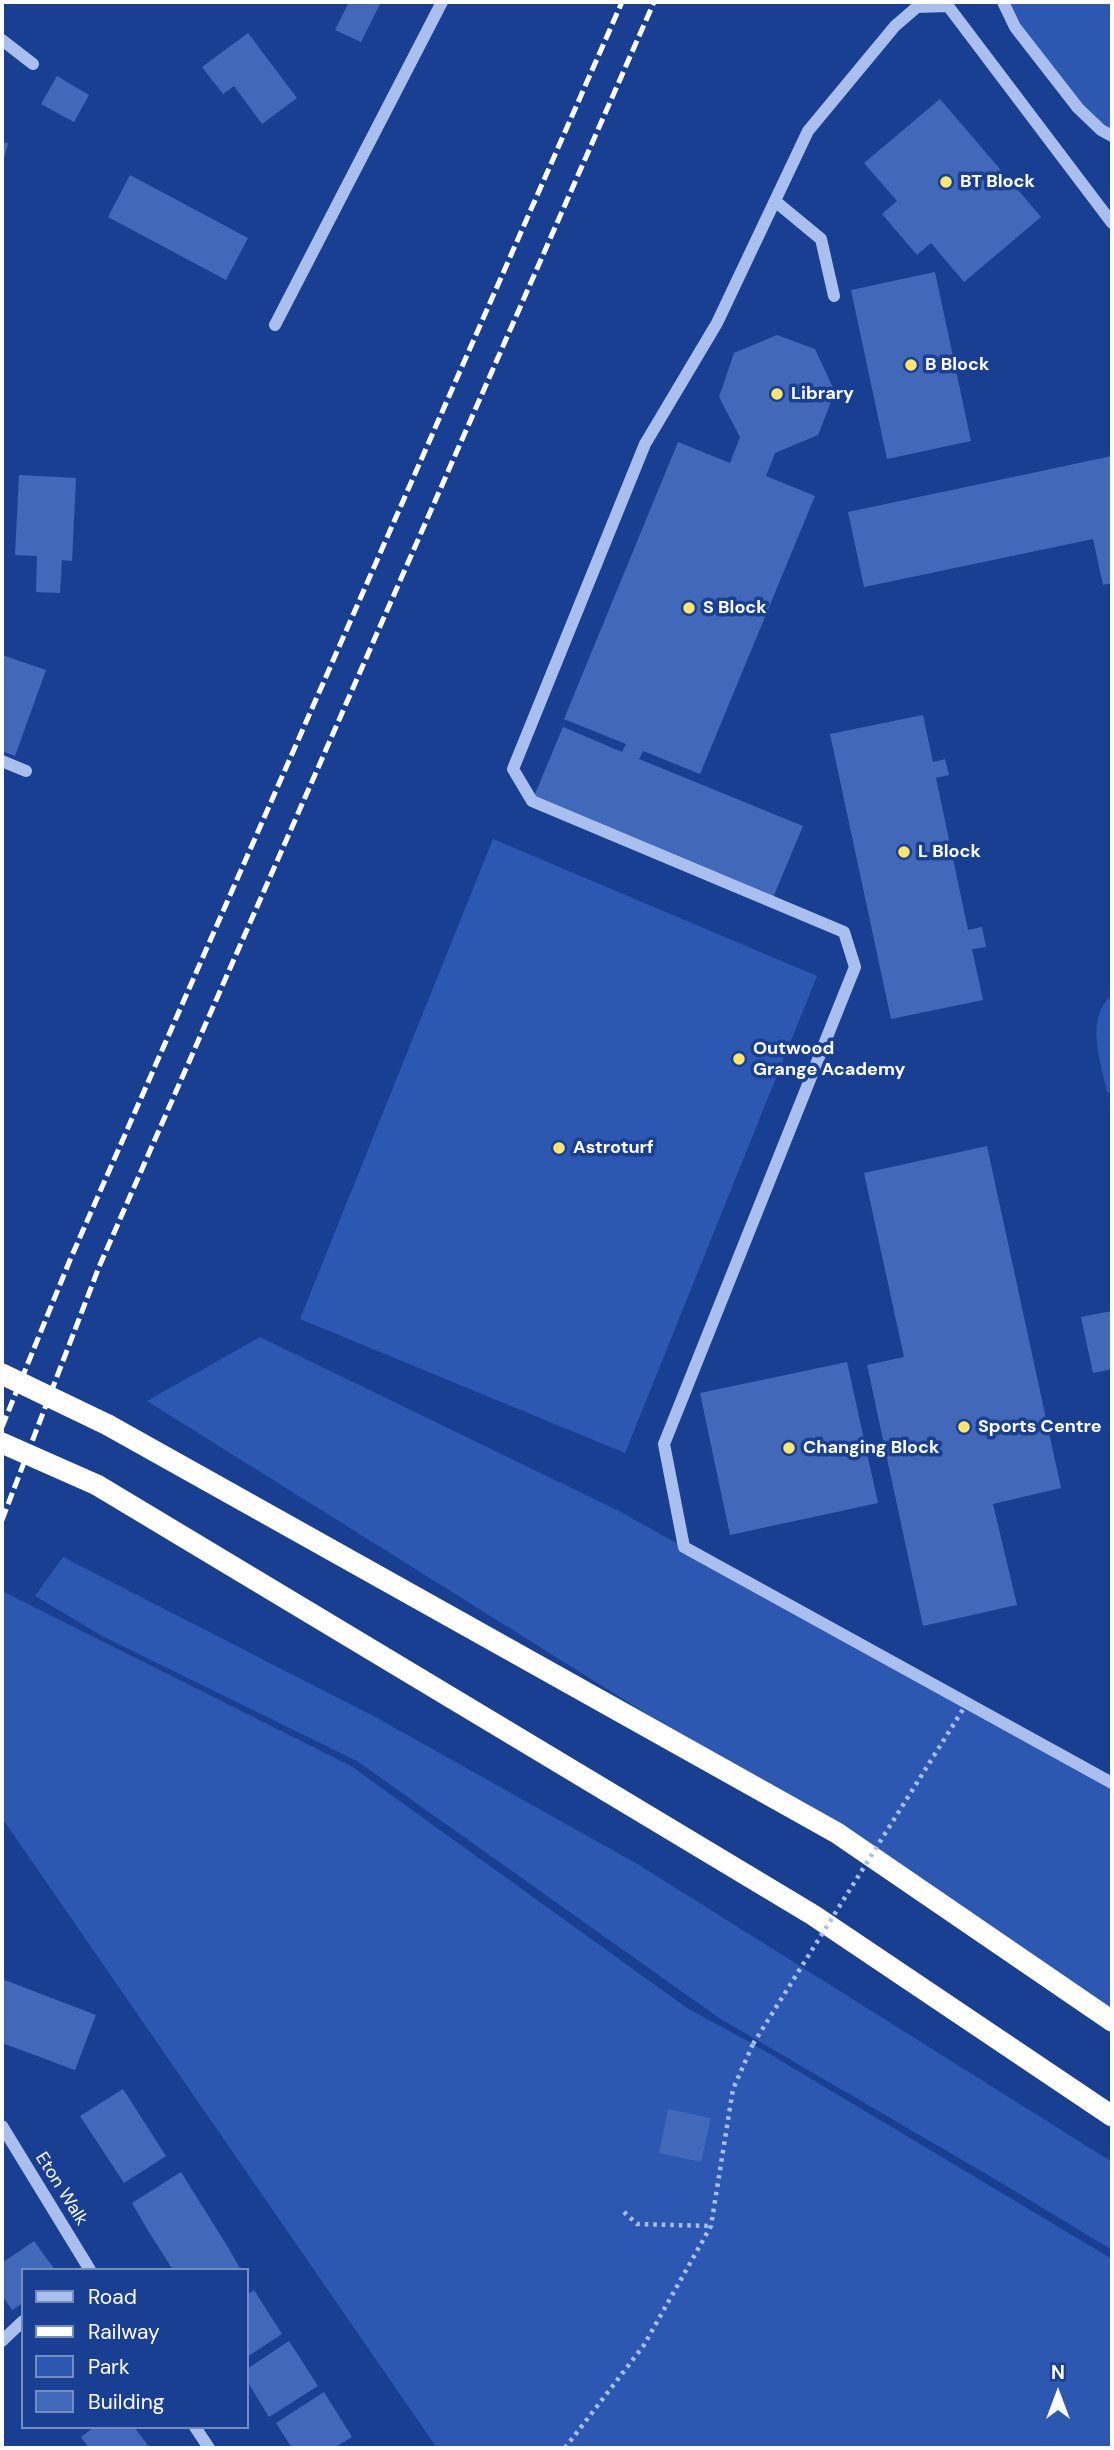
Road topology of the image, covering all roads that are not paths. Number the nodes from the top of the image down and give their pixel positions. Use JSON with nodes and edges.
{"nodes":[{"id":1,"x":442,"y":2,"type":"edge"},
{"id":2,"x":1003,"y":2,"type":"edge"},
{"id":3,"x":2,"y":40,"type":"edge"},
{"id":4,"x":33,"y":64,"type":"dead end"},
{"id":5,"x":1112,"y":136,"type":"edge"},
{"id":6,"x":775,"y":201,"type":"junction"},
{"id":7,"x":1112,"y":223,"type":"edge"},
{"id":8,"x":834,"y":296,"type":"dead end"},
{"id":9,"x":275,"y":325,"type":"dead end"},
{"id":10,"x":2,"y":761,"type":"edge"},
{"id":11,"x":26,"y":771,"type":"dead end"},
{"id":12,"x":2,"y":1374,"type":"edge"},
{"id":13,"x":2,"y":1443,"type":"edge"},
{"id":14,"x":1112,"y":1783,"type":"edge"},
{"id":15,"x":1112,"y":2021,"type":"edge"},
{"id":16,"x":1112,"y":2116,"type":"edge"},
{"id":17,"x":2,"y":2126,"type":"edge"},
{"id":18,"x":89,"y":2268,"type":"edge"},
{"id":19,"x":21,"y":2323,"type":"edge"},
{"id":20,"x":2,"y":2341,"type":"edge"},
{"id":21,"x":196,"y":2429,"type":"edge"},
{"id":22,"x":209,"y":2448,"type":"edge"}],
"edges":[{"from":1,"to":9,"type":"street"},
{"from":2,"to":5,"type":"street"},
{"from":3,"to":4,"type":"street"},
{"from":6,"to":7,"type":"street"},
{"from":6,"to":8,"type":"street"},
{"from":6,"to":14,"type":"street"},
{"from":10,"to":11,"type":"street"},
{"from":12,"to":15,"type":"highway","bridge":true},
{"from":13,"to":16,"type":"highway","bridge":true},
{"from":17,"to":18,"type":"street","name":"Eton Walk"},
{"from":19,"to":20,"type":"street"},
{"from":21,"to":22,"type":"street"}]}
